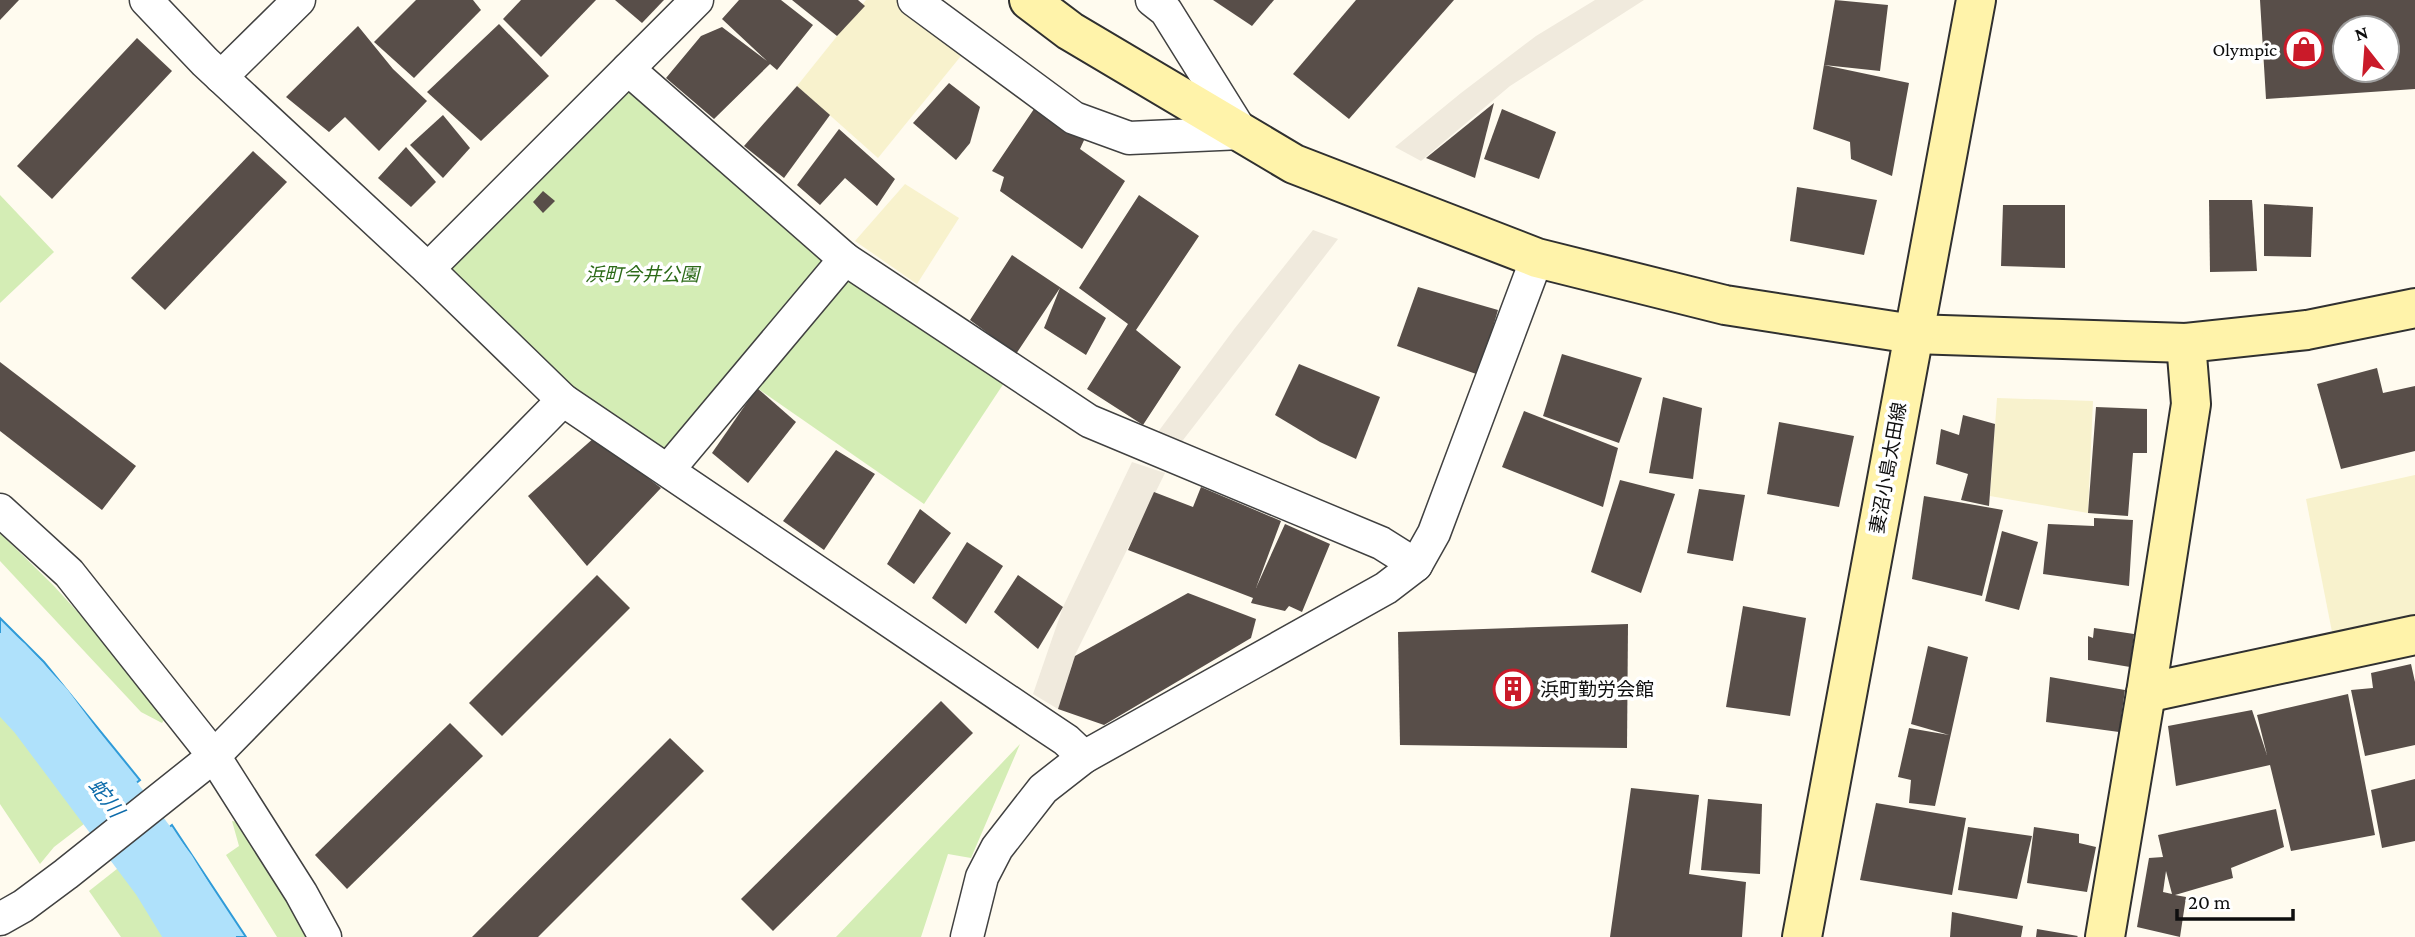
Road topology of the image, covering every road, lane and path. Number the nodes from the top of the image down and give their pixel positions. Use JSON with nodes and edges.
{"nodes":[{"id":1,"x":146,"y":0,"type":"edge"},
{"id":2,"x":299,"y":0,"type":"edge"},
{"id":3,"x":696,"y":0,"type":"edge"},
{"id":4,"x":914,"y":0,"type":"edge"},
{"id":5,"x":1029,"y":0,"type":"edge"},
{"id":6,"x":1152,"y":0,"type":"edge"},
{"id":7,"x":1976,"y":0,"type":"edge"},
{"id":8,"x":628,"y":69,"type":"junction"},
{"id":9,"x":221,"y":77,"type":"junction"},
{"id":10,"x":1242,"y":133,"type":"junction"},
{"id":11,"x":1537,"y":258,"type":"junction"},
{"id":12,"x":845,"y":259,"type":"junction"},
{"id":13,"x":428,"y":269,"type":"junction"},
{"id":14,"x":2415,"y":307,"type":"edge"},
{"id":15,"x":1913,"y":334,"type":"junction"},
{"id":16,"x":2186,"y":343,"type":"junction"},
{"id":17,"x":563,"y":400,"type":"junction"},
{"id":18,"x":668,"y":470,"type":"junction"},
{"id":19,"x":0,"y":510,"type":"edge"},
{"id":20,"x":1416,"y":565,"type":"junction"},
{"id":21,"x":2415,"y":635,"type":"edge"},
{"id":22,"x":2146,"y":693,"type":"junction"},
{"id":23,"x":1084,"y":757,"type":"junction"},
{"id":24,"x":204,"y":763,"type":"junction"},
{"id":25,"x":0,"y":919,"type":"edge"},
{"id":26,"x":325,"y":937,"type":"edge"},
{"id":27,"x":967,"y":937,"type":"edge"},
{"id":28,"x":1802,"y":937,"type":"edge"},
{"id":29,"x":2105,"y":937,"type":"edge"}],
"edges":[{"from":1,"to":9,"type":"street"},
{"from":2,"to":9,"type":"street"},
{"from":3,"to":8,"type":"street"},
{"from":4,"to":10,"type":"street"},
{"from":5,"to":10,"type":"street"},
{"from":6,"to":10,"type":"street"},
{"from":7,"to":15,"type":"street","name":"妻沼小島太田線"},
{"from":8,"to":12,"type":"street"},
{"from":8,"to":13,"type":"street"},
{"from":9,"to":13,"type":"street"},
{"from":10,"to":11,"type":"street"},
{"from":11,"to":15,"type":"street"},
{"from":11,"to":20,"type":"street"},
{"from":12,"to":18,"type":"street"},
{"from":12,"to":20,"type":"street"},
{"from":13,"to":17,"type":"street"},
{"from":14,"to":16,"type":"street"},
{"from":15,"to":16,"type":"street"},
{"from":15,"to":28,"type":"street","name":"妻沼小島太田線"},
{"from":16,"to":22,"type":"street"},
{"from":17,"to":18,"type":"street"},
{"from":17,"to":24,"type":"street"},
{"from":18,"to":23,"type":"street"},
{"from":19,"to":24,"type":"street"},
{"from":20,"to":23,"type":"street"},
{"from":21,"to":22,"type":"street"},
{"from":22,"to":29,"type":"street"},
{"from":23,"to":27,"type":"street"},
{"from":24,"to":25,"type":"street"},
{"from":24,"to":26,"type":"street"}]}
